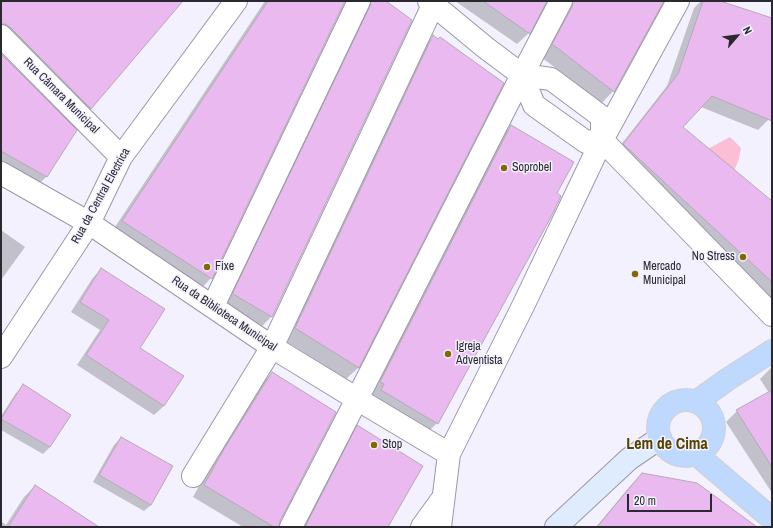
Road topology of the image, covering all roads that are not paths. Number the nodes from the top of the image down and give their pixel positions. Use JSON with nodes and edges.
{"nodes":[{"id":1,"x":236,"y":1,"type":"edge"},
{"id":2,"x":358,"y":1,"type":"edge"},
{"id":3,"x":561,"y":1,"type":"edge"},
{"id":4,"x":678,"y":1,"type":"edge"},
{"id":5,"x":432,"y":2,"type":"edge"},
{"id":6,"x":1,"y":36,"type":"edge"},
{"id":7,"x":522,"y":75,"type":"junction"},
{"id":8,"x":602,"y":140,"type":"junction"},
{"id":9,"x":121,"y":157,"type":"junction"},
{"id":10,"x":1,"y":173,"type":"edge"},
{"id":11,"x":89,"y":223,"type":"junction"},
{"id":12,"x":213,"y":306,"type":"junction"},
{"id":13,"x":772,"y":314,"type":"edge"},
{"id":14,"x":272,"y":347,"type":"junction"},
{"id":15,"x":772,"y":351,"type":"edge"},
{"id":16,"x":1,"y":358,"type":"edge"},
{"id":17,"x":357,"y":399,"type":"junction"},
{"id":18,"x":696,"y":402,"type":"junction"},
{"id":19,"x":660,"y":438,"type":"junction"},
{"id":20,"x":449,"y":454,"type":"junction"},
{"id":21,"x":696,"y":454,"type":"junction"},
{"id":22,"x":193,"y":476,"type":"dead end"},
{"id":23,"x":444,"y":497,"type":"junction"},
{"id":24,"x":772,"y":519,"type":"edge"},
{"id":25,"x":291,"y":527,"type":"edge"},
{"id":26,"x":422,"y":527,"type":"edge"},
{"id":27,"x":440,"y":527,"type":"edge"},
{"id":28,"x":556,"y":527,"type":"edge"}],
"edges":[{"from":1,"to":9,"type":"street","name":"Rua da Central Electrica"},
{"from":2,"to":12,"type":"street"},
{"from":3,"to":7,"type":"street"},
{"from":4,"to":8,"type":"street"},
{"from":5,"to":7,"type":"street"},
{"from":5,"to":14,"type":"street"},
{"from":6,"to":9,"type":"street","name":"Rua Câmara Municipal"},
{"from":7,"to":8,"type":"street"},
{"from":7,"to":8,"type":"street"},
{"from":7,"to":17,"type":"street"},
{"from":8,"to":13,"type":"street"},
{"from":8,"to":20,"type":"street"},
{"from":9,"to":11,"type":"street","name":"Rua da Central Electrica"},
{"from":10,"to":11,"type":"street","name":"Rua da Biblioteca Municipal"},
{"from":11,"to":12,"type":"street","name":"Rua da Biblioteca Municipal"},
{"from":11,"to":16,"type":"street","name":"Rua da Central Electrica"},
{"from":12,"to":14,"type":"street","name":"Rua da Biblioteca Municipal"},
{"from":14,"to":17,"type":"street","name":"Rua da Biblioteca Municipal"},
{"from":14,"to":22,"type":"street"},
{"from":15,"to":18,"type":"main road"},
{"from":17,"to":20,"type":"street","name":"Rua da Biblioteca Municipal"},
{"from":17,"to":25,"type":"street"},
{"from":18,"to":19,"type":"main road"},
{"from":18,"to":21,"type":"main road"},
{"from":19,"to":21,"type":"main road"},
{"from":19,"to":28,"type":"main road"},
{"from":20,"to":23,"type":"street"},
{"from":21,"to":24,"type":"main road"},
{"from":23,"to":26,"type":"street"},
{"from":23,"to":27,"type":"street"}]}
